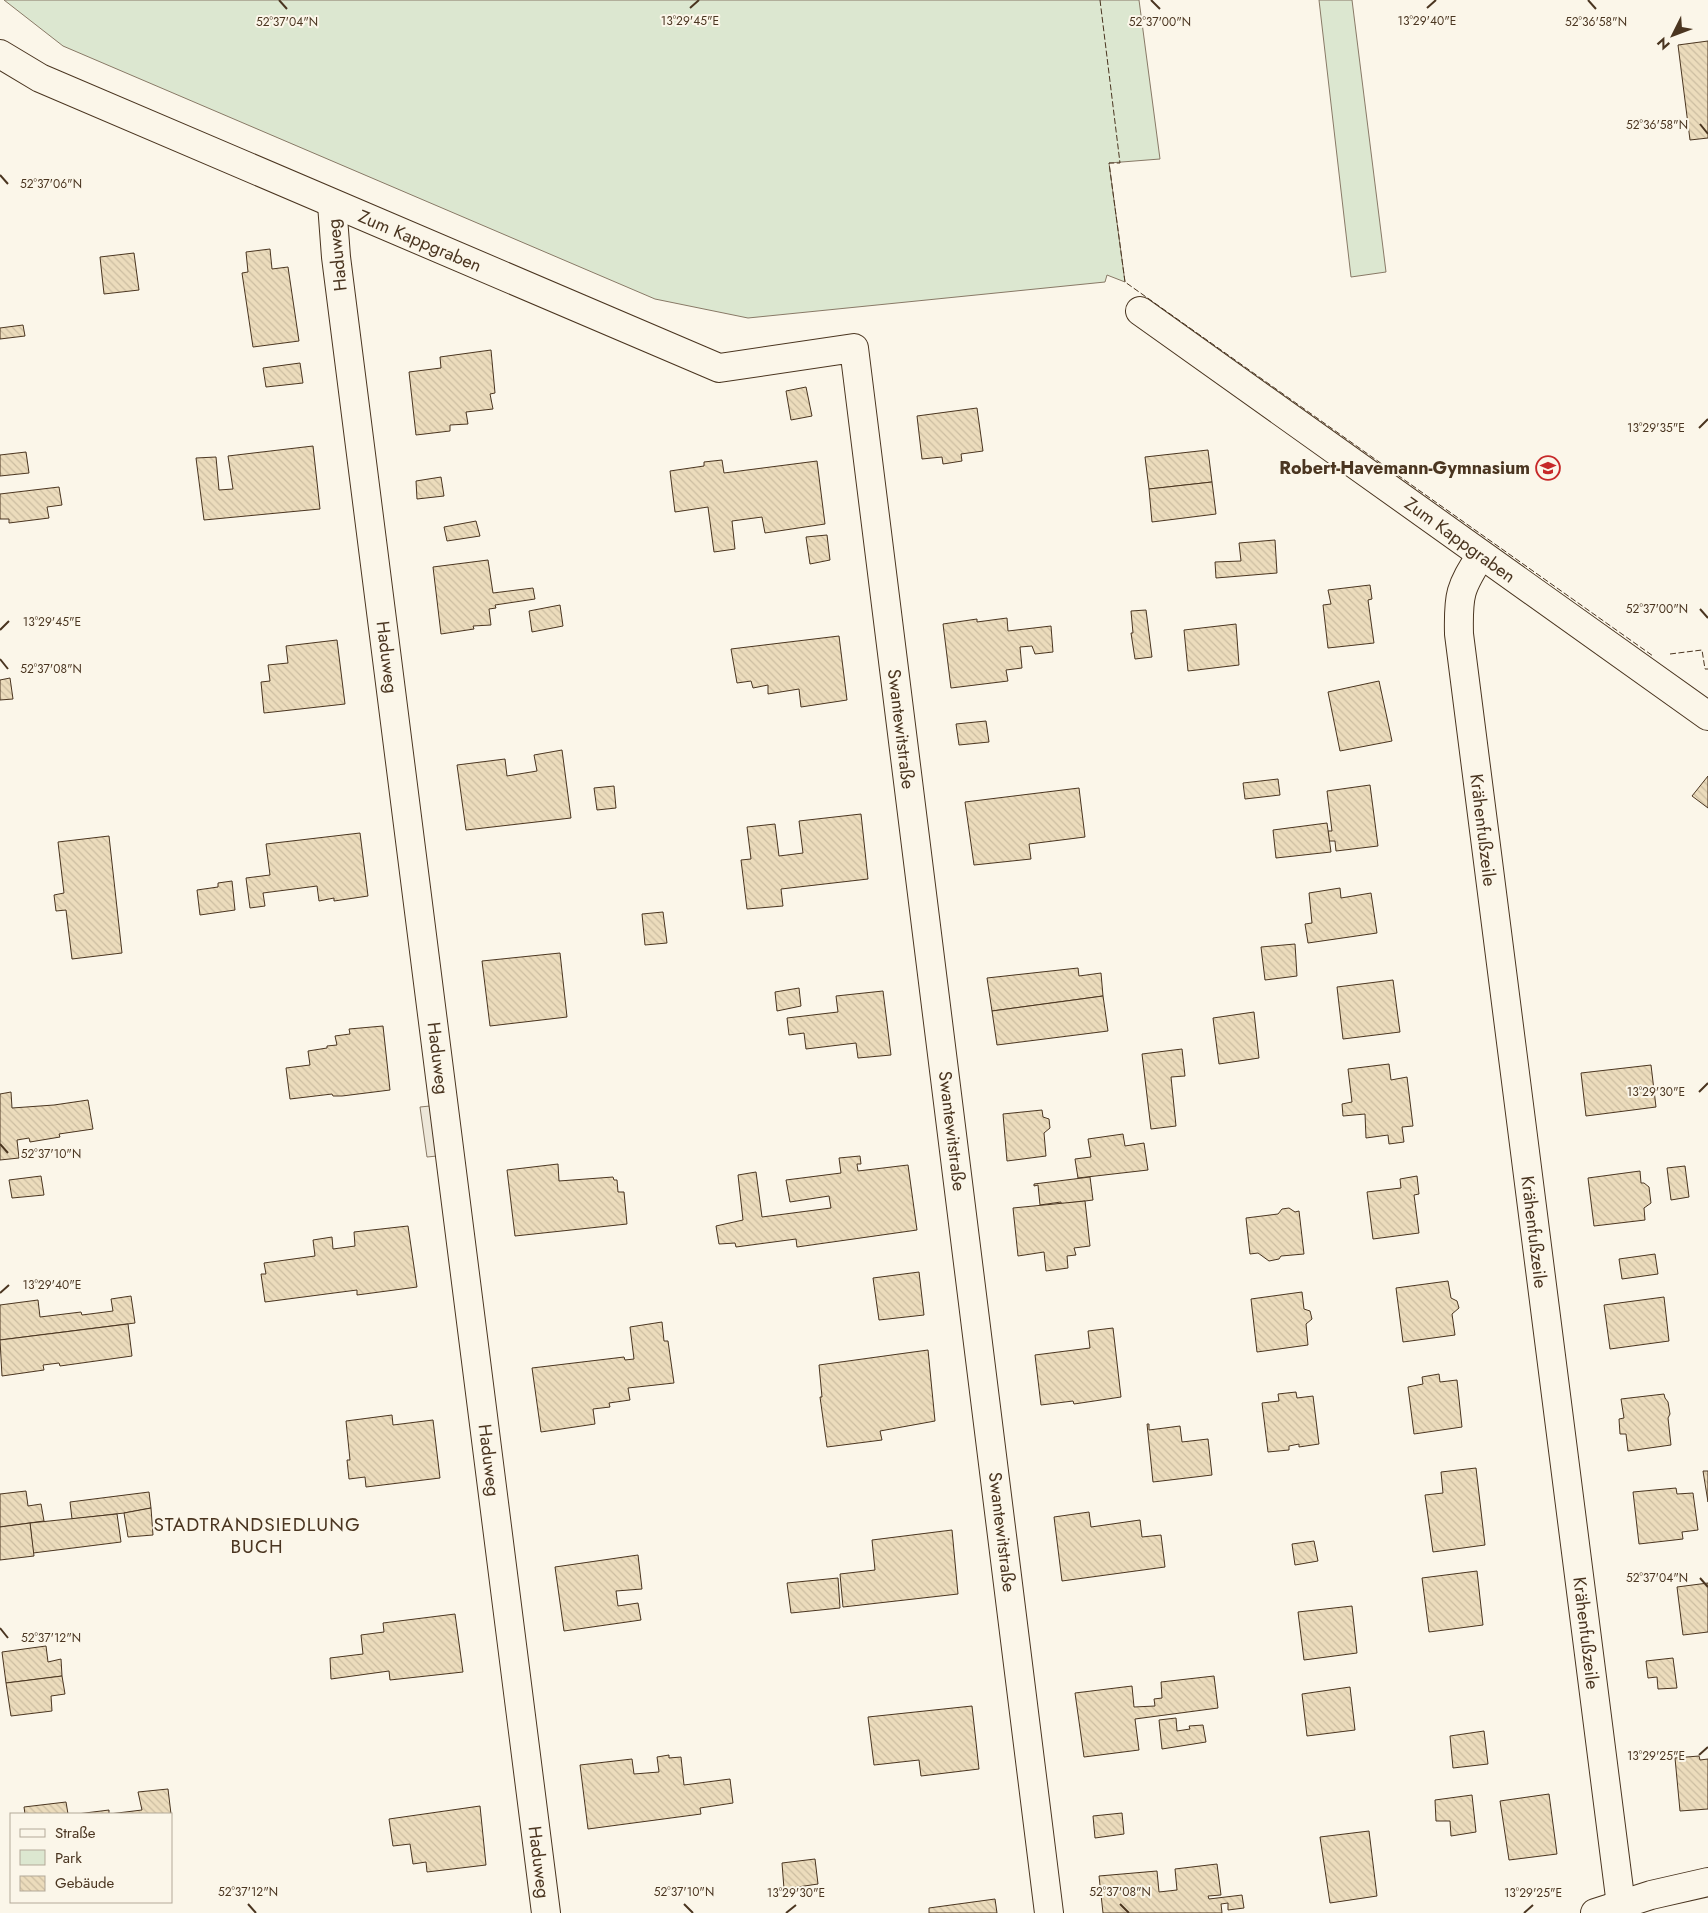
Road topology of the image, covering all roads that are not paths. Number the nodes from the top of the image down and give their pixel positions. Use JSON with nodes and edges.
{"nodes":[{"id":1,"x":0,"y":54,"type":"edge"},
{"id":2,"x":332,"y":204,"type":"junction"},
{"id":3,"x":1140,"y":311,"type":"dead end"},
{"id":4,"x":854,"y":348,"type":"joint"},
{"id":5,"x":1482,"y":555,"type":"junction"},
{"id":6,"x":1708,"y":716,"type":"edge"},
{"id":7,"x":1708,"y":1882,"type":"edge"},
{"id":8,"x":1622,"y":1909,"type":"edge"},
{"id":9,"x":546,"y":1913,"type":"edge"},
{"id":10,"x":1050,"y":1913,"type":"edge"},
{"id":11,"x":1595,"y":1913,"type":"edge"}],
"edges":[{"from":1,"to":2,"type":"street","name":"Zum Kappgraben"},
{"from":2,"to":4,"type":"street","name":"Zum Kappgraben"},
{"from":2,"to":9,"type":"street","name":"Haduweg"},
{"from":3,"to":5,"type":"street","name":"Zum Kappgraben"},
{"from":4,"to":10,"type":"street","name":"Swantewitstraße"},
{"from":5,"to":6,"type":"street","name":"Zum Kappgraben"},
{"from":5,"to":8,"type":"street","name":"Krähenfußzeile"},
{"from":7,"to":8,"type":"street"},
{"from":8,"to":11,"type":"street"}]}
